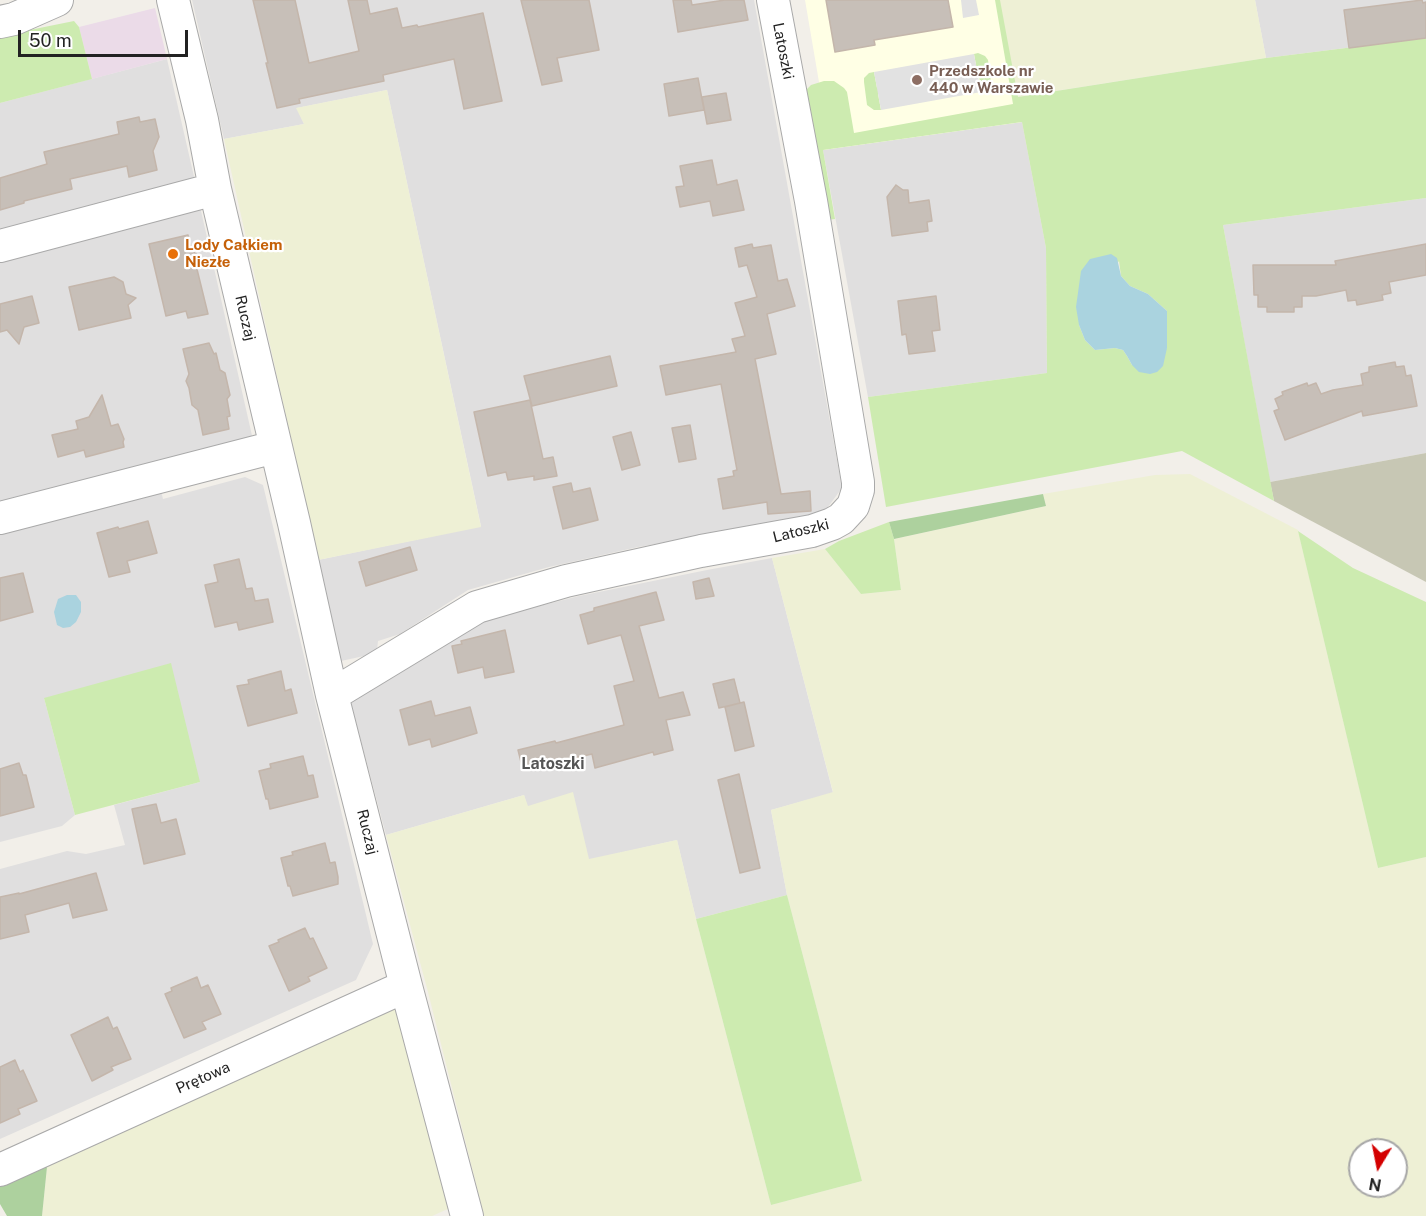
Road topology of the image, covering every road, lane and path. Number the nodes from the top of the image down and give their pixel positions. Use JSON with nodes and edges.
{"nodes":[{"id":1,"x":57,"y":0,"type":"edge"},
{"id":2,"x":173,"y":0,"type":"edge"},
{"id":3,"x":773,"y":0,"type":"edge"},
{"id":4,"x":0,"y":22,"type":"edge"},
{"id":5,"x":215,"y":189,"type":"junction"},
{"id":6,"x":0,"y":246,"type":"edge"},
{"id":7,"x":275,"y":447,"type":"junction"},
{"id":8,"x":0,"y":518,"type":"edge"},
{"id":9,"x":332,"y":695,"type":"junction"},
{"id":10,"x":406,"y":986,"type":"junction"},
{"id":11,"x":0,"y":1170,"type":"edge"},
{"id":12,"x":467,"y":1216,"type":"edge"}],
"edges":[{"from":1,"to":4,"type":"street"},
{"from":2,"to":5,"type":"street","name":"Ruczaj"},
{"from":3,"to":9,"type":"street","name":"Latoszki"},
{"from":5,"to":6,"type":"street"},
{"from":5,"to":7,"type":"street","name":"Ruczaj"},
{"from":7,"to":8,"type":"street"},
{"from":7,"to":9,"type":"street","name":"Ruczaj"},
{"from":9,"to":10,"type":"street","name":"Ruczaj"},
{"from":10,"to":11,"type":"street","name":"Prętowa"},
{"from":10,"to":12,"type":"street","name":"Ruczaj"}]}
